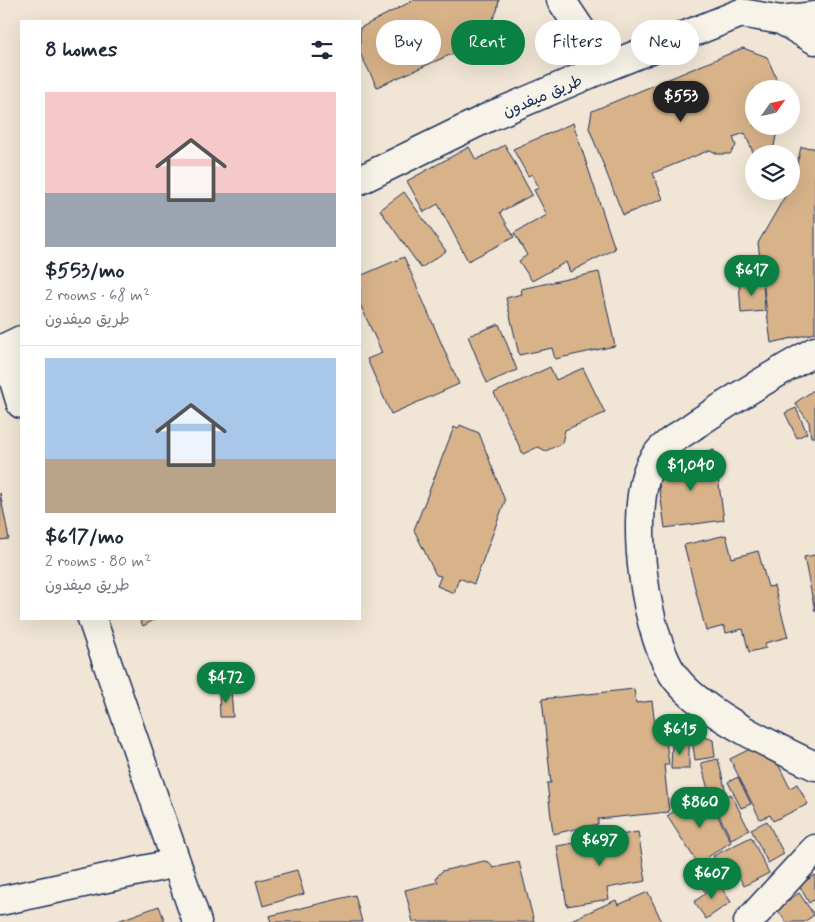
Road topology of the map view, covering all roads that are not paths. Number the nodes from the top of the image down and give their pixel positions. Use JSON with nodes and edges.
{"nodes":[{"id":1,"x":561,"y":0,"type":"edge"},
{"id":2,"x":745,"y":7,"type":"edge"},
{"id":3,"x":815,"y":16,"type":"edge"},
{"id":4,"x":781,"y":20,"type":"junction"},
{"id":5,"x":815,"y":40,"type":"edge"},
{"id":6,"x":606,"y":67,"type":"junction"},
{"id":7,"x":361,"y":180,"type":"edge"},
{"id":8,"x":8,"y":346,"type":"edge"},
{"id":9,"x":815,"y":351,"type":"edge"},
{"id":10,"x":20,"y":400,"type":"edge"},
{"id":11,"x":92,"y":620,"type":"edge"},
{"id":12,"x":815,"y":766,"type":"edge"},
{"id":13,"x":815,"y":849,"type":"edge"},
{"id":14,"x":176,"y":863,"type":"junction"},
{"id":15,"x":0,"y":901,"type":"edge"},
{"id":16,"x":197,"y":922,"type":"edge"},
{"id":17,"x":748,"y":922,"type":"edge"}],
"edges":[{"from":1,"to":6,"type":"street"},
{"from":2,"to":4,"type":"street","name":"طريق ميفدون"},
{"from":2,"to":6,"type":"street","name":"طريق ميفدون"},
{"from":3,"to":4,"type":"street","name":"طريق ميفدون"},
{"from":4,"to":5,"type":"street"},
{"from":6,"to":7,"type":"street","name":"طريق ميفدون"},
{"from":8,"to":10,"type":"street"},
{"from":9,"to":12,"type":"street"},
{"from":11,"to":14,"type":"street"},
{"from":13,"to":17,"type":"street"},
{"from":14,"to":15,"type":"street"},
{"from":14,"to":16,"type":"street"}]}
